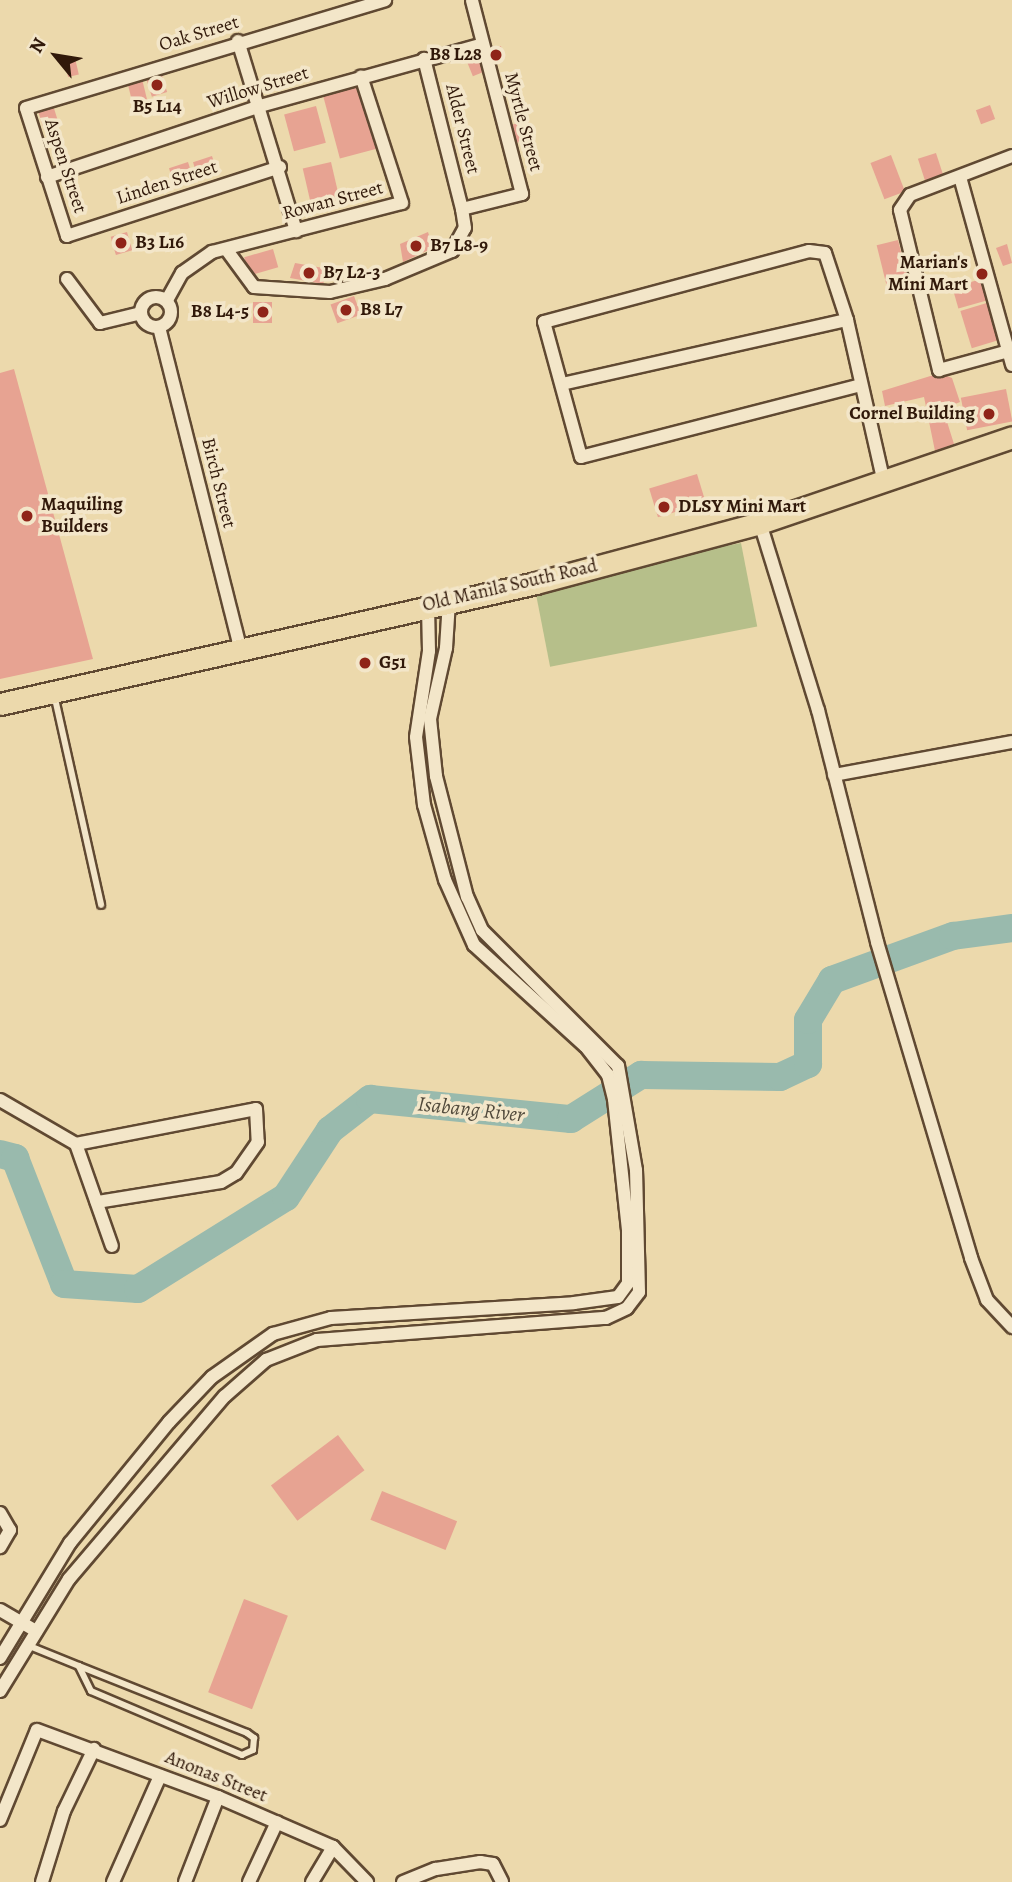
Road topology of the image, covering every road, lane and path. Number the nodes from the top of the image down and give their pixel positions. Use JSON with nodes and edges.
{"nodes":[{"id":1,"x":386,"y":0,"type":"edge"},
{"id":2,"x":472,"y":0,"type":"edge"},
{"id":3,"x":238,"y":41,"type":"junction"},
{"id":4,"x":483,"y":44,"type":"junction"},
{"id":5,"x":424,"y":60,"type":"junction"},
{"id":6,"x":361,"y":76,"type":"junction"},
{"id":7,"x":260,"y":106,"type":"junction"},
{"id":8,"x":26,"y":108,"type":"joint"},
{"id":9,"x":1012,"y":156,"type":"edge"},
{"id":10,"x":280,"y":167,"type":"junction"},
{"id":11,"x":47,"y":177,"type":"junction"},
{"id":12,"x":960,"y":177,"type":"junction"},
{"id":13,"x":462,"y":209,"type":"junction"},
{"id":14,"x":296,"y":231,"type":"junction"},
{"id":15,"x":67,"y":236,"type":"joint"},
{"id":16,"x":226,"y":249,"type":"junction"},
{"id":17,"x":67,"y":279,"type":"dead end"},
{"id":18,"x":167,"y":300,"type":"junction"},
{"id":19,"x":141,"y":313,"type":"junction"},
{"id":20,"x":847,"y":320,"type":"junction"},
{"id":21,"x":159,"y":327,"type":"junction"},
{"id":22,"x":1009,"y":351,"type":"edge"},
{"id":23,"x":1012,"y":365,"type":"edge"},
{"id":24,"x":562,"y":384,"type":"junction"},
{"id":25,"x":861,"y":385,"type":"junction"},
{"id":26,"x":1012,"y":437,"type":"edge"},
{"id":27,"x":884,"y":483,"type":"junction"},
{"id":28,"x":760,"y":523,"type":"junction"},
{"id":29,"x":439,"y":604,"type":"junction"},
{"id":30,"x":240,"y":648,"type":"junction"},
{"id":31,"x":54,"y":692,"type":"junction"},
{"id":32,"x":0,"y":704,"type":"edge"},
{"id":33,"x":1012,"y":743,"type":"edge"},
{"id":34,"x":834,"y":775,"type":"junction"},
{"id":35,"x":101,"y":905,"type":"dead end"},
{"id":36,"x":613,"y":1071,"type":"junction"},
{"id":37,"x":620,"y":1095,"type":"junction"},
{"id":38,"x":0,"y":1100,"type":"edge"},
{"id":39,"x":76,"y":1144,"type":"junction"},
{"id":40,"x":97,"y":1202,"type":"junction"},
{"id":41,"x":112,"y":1246,"type":"dead end"},
{"id":42,"x":450,"y":1312,"type":"junction"},
{"id":43,"x":1012,"y":1327,"type":"edge"},
{"id":44,"x":449,"y":1331,"type":"junction"},
{"id":45,"x":185,"y":1405,"type":"junction"},
{"id":46,"x":203,"y":1422,"type":"junction"},
{"id":47,"x":0,"y":1513,"type":"edge"},
{"id":48,"x":0,"y":1547,"type":"edge"},
{"id":49,"x":0,"y":1610,"type":"edge"},
{"id":50,"x":20,"y":1620,"type":"junction"},
{"id":51,"x":36,"y":1631,"type":"junction"},
{"id":52,"x":27,"y":1645,"type":"junction"},
{"id":53,"x":1,"y":1651,"type":"edge"},
{"id":54,"x":19,"y":1659,"type":"junction"},
{"id":55,"x":79,"y":1666,"type":"junction"},
{"id":56,"x":0,"y":1691,"type":"edge"},
{"id":57,"x":94,"y":1749,"type":"junction"},
{"id":58,"x":160,"y":1776,"type":"junction"},
{"id":59,"x":218,"y":1797,"type":"junction"},
{"id":60,"x":0,"y":1820,"type":"edge"},
{"id":61,"x":277,"y":1822,"type":"junction"},
{"id":62,"x":333,"y":1847,"type":"junction"},
{"id":63,"x":43,"y":1882,"type":"edge"},
{"id":64,"x":113,"y":1882,"type":"edge"},
{"id":65,"x":185,"y":1882,"type":"edge"},
{"id":66,"x":248,"y":1882,"type":"edge"},
{"id":67,"x":312,"y":1882,"type":"edge"},
{"id":68,"x":367,"y":1882,"type":"edge"},
{"id":69,"x":403,"y":1882,"type":"edge"},
{"id":70,"x":502,"y":1882,"type":"edge"}],
"edges":[{"from":1,"to":3,"type":"street","name":"Oak Street"},
{"from":2,"to":4,"type":"street","name":"Myrtle Street"},
{"from":3,"to":7,"type":"street"},
{"from":3,"to":8,"type":"street","name":"Oak Street"},
{"from":4,"to":5,"type":"street","name":"Willow Street"},
{"from":4,"to":13,"type":"street","name":"Myrtle Street"},
{"from":5,"to":6,"type":"street","name":"Willow Street"},
{"from":5,"to":13,"type":"street","name":"Alder Street"},
{"from":6,"to":7,"type":"street","name":"Willow Street"},
{"from":6,"to":14,"type":"street","name":"Rowan Street"},
{"from":7,"to":10,"type":"street"},
{"from":7,"to":11,"type":"street","name":"Willow Street"},
{"from":8,"to":11,"type":"street","name":"Aspen Street"},
{"from":9,"to":12,"type":"street"},
{"from":10,"to":14,"type":"street"},
{"from":10,"to":15,"type":"street","name":"Linden Street"},
{"from":11,"to":15,"type":"street","name":"Aspen Street"},
{"from":12,"to":22,"type":"street"},
{"from":12,"to":22,"type":"street"},
{"from":13,"to":16,"type":"street","name":"Alder Street"},
{"from":14,"to":16,"type":"street","name":"Rowan Street"},
{"from":16,"to":18,"type":"street","name":"Rowan Street"},
{"from":17,"to":19,"type":"street"},
{"from":18,"to":19,"type":"street"},
{"from":18,"to":21,"type":"street"},
{"from":19,"to":21,"type":"street"},
{"from":20,"to":24,"type":"street"},
{"from":20,"to":24,"type":"street"},
{"from":20,"to":25,"type":"street"},
{"from":21,"to":30,"type":"street","name":"Birch Street"},
{"from":22,"to":23,"type":"street"},
{"from":24,"to":25,"type":"street"},
{"from":25,"to":27,"type":"street"},
{"from":26,"to":27,"type":"main road","name":"Old Manila South Road"},
{"from":27,"to":28,"type":"main road","name":"Old Manila South Road"},
{"from":28,"to":29,"type":"main road","name":"Old Manila South Road"},
{"from":28,"to":34,"type":"street"},
{"from":29,"to":30,"type":"main road","name":"Old Manila South Road"},
{"from":29,"to":36,"type":"street"},
{"from":29,"to":36,"type":"street"},
{"from":30,"to":31,"type":"main road","name":"Old Manila South Road"},
{"from":31,"to":32,"type":"main road","name":"Old Manila South Road"},
{"from":31,"to":35,"type":"lane"},
{"from":33,"to":34,"type":"street"},
{"from":34,"to":43,"type":"street"},
{"from":36,"to":37,"type":"street"},
{"from":37,"to":42,"type":"street"},
{"from":37,"to":44,"type":"street"},
{"from":38,"to":39,"type":"street"},
{"from":39,"to":40,"type":"street"},
{"from":39,"to":40,"type":"street"},
{"from":40,"to":41,"type":"street"},
{"from":42,"to":44,"type":"street"},
{"from":42,"to":45,"type":"street"},
{"from":44,"to":46,"type":"street"},
{"from":45,"to":46,"type":"street"},
{"from":45,"to":50,"type":"street"},
{"from":46,"to":51,"type":"street"},
{"from":47,"to":48,"type":"street"},
{"from":49,"to":50,"type":"street"},
{"from":50,"to":51,"type":"street"},
{"from":50,"to":53,"type":"street"},
{"from":51,"to":52,"type":"street"},
{"from":52,"to":54,"type":"street"},
{"from":52,"to":55,"type":"lane"},
{"from":53,"to":54,"type":"street"},
{"from":54,"to":56,"type":"street"},
{"from":55,"to":55,"type":"lane"},
{"from":57,"to":58,"type":"street","name":"Anonas Street"},
{"from":57,"to":60,"type":"street","name":"Anonas Street"},
{"from":57,"to":63,"type":"street"},
{"from":58,"to":59,"type":"street","name":"Anonas Street"},
{"from":58,"to":64,"type":"street"},
{"from":59,"to":61,"type":"street","name":"Anonas Street"},
{"from":59,"to":65,"type":"street"},
{"from":61,"to":62,"type":"street","name":"Anonas Street"},
{"from":61,"to":66,"type":"street"},
{"from":62,"to":67,"type":"street"},
{"from":62,"to":68,"type":"street","name":"Anonas Street"},
{"from":69,"to":70,"type":"street"}]}
